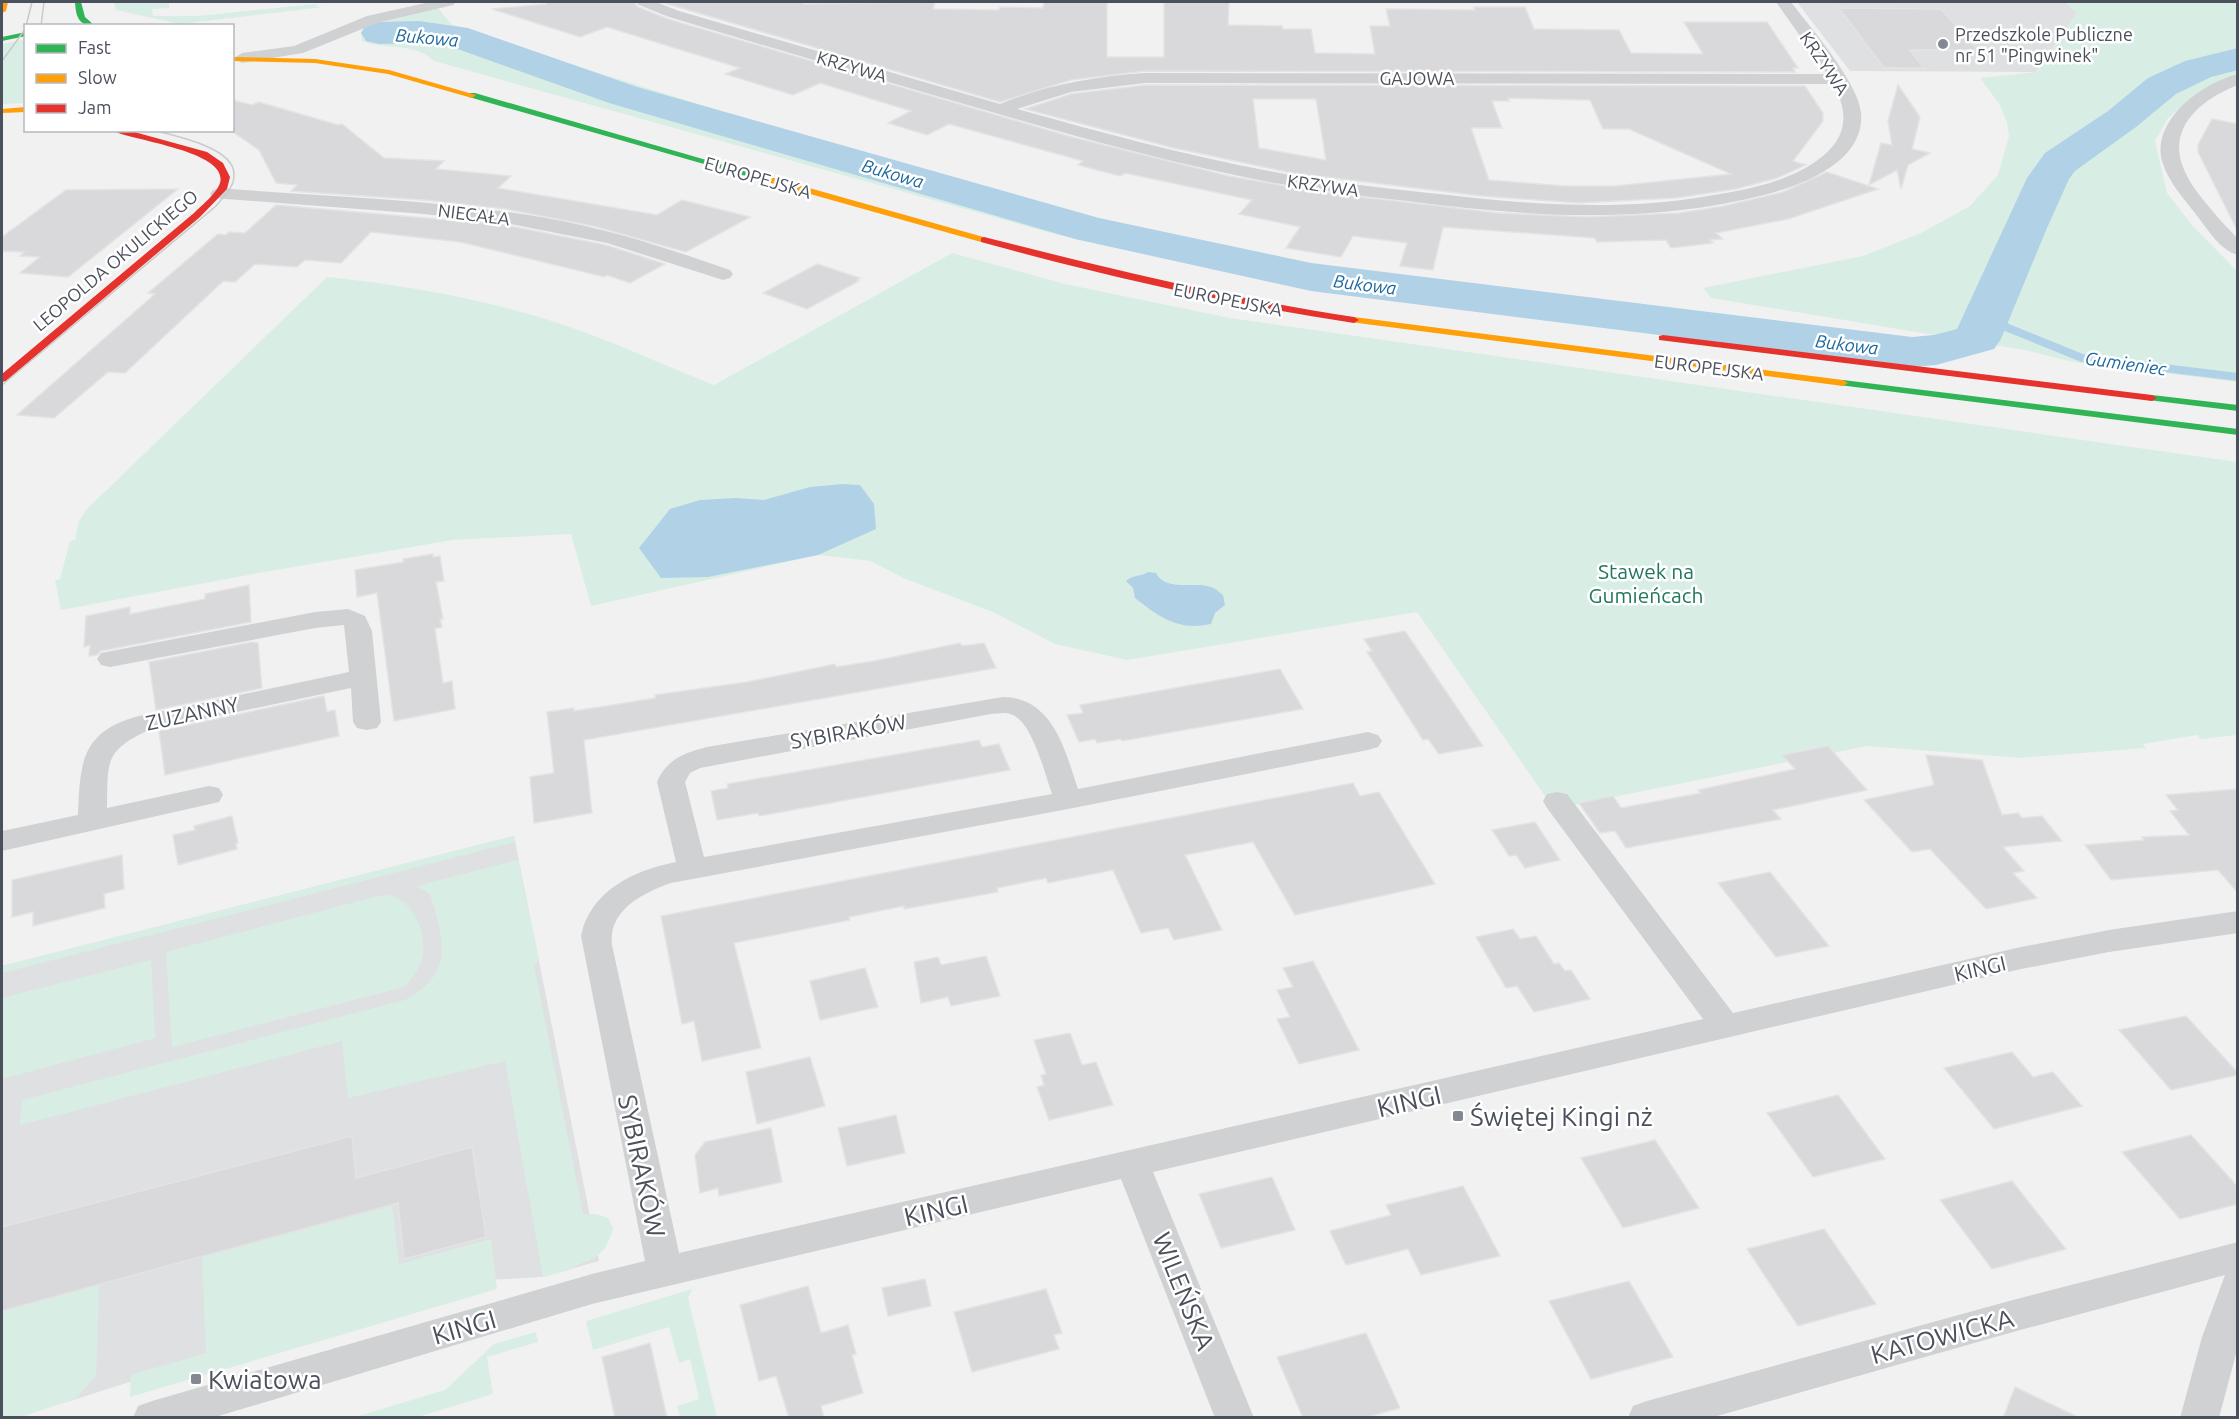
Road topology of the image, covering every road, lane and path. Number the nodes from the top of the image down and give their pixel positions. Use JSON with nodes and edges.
{"nodes":[{"id":1,"x":4,"y":2,"type":"edge"},
{"id":2,"x":78,"y":2,"type":"edge"},
{"id":3,"x":448,"y":2,"type":"edge"},
{"id":4,"x":644,"y":2,"type":"edge"},
{"id":5,"x":1784,"y":2,"type":"edge"},
{"id":6,"x":2,"y":11,"type":"edge"},
{"id":7,"x":88,"y":24,"type":"edge"},
{"id":8,"x":24,"y":34,"type":"edge"},
{"id":9,"x":2,"y":39,"type":"edge"},
{"id":10,"x":266,"y":41,"type":"dead end"},
{"id":11,"x":316,"y":44,"type":"junction"},
{"id":12,"x":340,"y":46,"type":"dead end"},
{"id":13,"x":237,"y":58,"type":"edge"},
{"id":14,"x":1838,"y":79,"type":"junction"},
{"id":15,"x":2238,"y":79,"type":"edge"},
{"id":16,"x":1001,"y":109,"type":"junction"},
{"id":17,"x":122,"y":132,"type":"edge"},
{"id":18,"x":148,"y":132,"type":"edge"},
{"id":19,"x":178,"y":147,"type":"junction"},
{"id":20,"x":219,"y":194,"type":"junction"},
{"id":21,"x":2238,"y":249,"type":"edge"},
{"id":22,"x":723,"y":274,"type":"dead end"},
{"id":23,"x":1648,"y":336,"type":"dead end"},
{"id":24,"x":2,"y":379,"type":"edge"},
{"id":25,"x":2238,"y":408,"type":"edge"},
{"id":26,"x":2238,"y":432,"type":"edge"},
{"id":27,"x":110,"y":659,"type":"dead end"},
{"id":28,"x":363,"y":677,"type":"junction"},
{"id":29,"x":367,"y":722,"type":"dead end"},
{"id":30,"x":1368,"y":741,"type":"dead end"},
{"id":31,"x":209,"y":795,"type":"dead end"},
{"id":32,"x":1068,"y":800,"type":"junction"},
{"id":33,"x":1557,"y":801,"type":"dead end"},
{"id":34,"x":92,"y":821,"type":"junction"},
{"id":35,"x":2,"y":841,"type":"edge"},
{"id":36,"x":692,"y":869,"type":"junction"},
{"id":37,"x":2238,"y":922,"type":"edge"},
{"id":38,"x":1726,"y":1027,"type":"junction"},
{"id":39,"x":1133,"y":1165,"type":"junction"},
{"id":40,"x":2238,"y":1257,"type":"edge"},
{"id":41,"x":665,"y":1271,"type":"junction"},
{"id":42,"x":2238,"y":1286,"type":"edge"},
{"id":43,"x":152,"y":1418,"type":"edge"},
{"id":44,"x":1235,"y":1418,"type":"edge"},
{"id":45,"x":1647,"y":1418,"type":"edge"},
{"id":46,"x":2199,"y":1418,"type":"edge"}],
"edges":[{"from":1,"to":6,"type":"main road"},
{"from":2,"to":7,"type":"main road"},
{"from":3,"to":11,"type":"street"},
{"from":4,"to":16,"type":"street","name":"KRZYWA"},
{"from":5,"to":14,"type":"street","name":"KRZYWA"},
{"from":8,"to":9,"type":"main road"},
{"from":10,"to":11,"type":"main road","name":"EUROPEJSKA"},
{"from":11,"to":12,"type":"main road","name":"EUROPEJSKA"},
{"from":11,"to":13,"type":"street","name":"EUROPEJSKA"},
{"from":13,"to":26,"type":"main road","name":"EUROPEJSKA"},
{"from":14,"to":16,"type":"street","name":"GAJOWA"},
{"from":14,"to":16,"type":"street","name":"KRZYWA"},
{"from":15,"to":21,"type":"street"},
{"from":17,"to":19,"type":"main road","name":"LEOPOLDA OKULICKIEGO"},
{"from":18,"to":19,"type":"main road","name":"LEOPOLDA OKULICKIEGO"},
{"from":19,"to":20,"type":"main road","name":"LEOPOLDA OKULICKIEGO"},
{"from":20,"to":22,"type":"street","name":"NIECAŁA"},
{"from":20,"to":24,"type":"main road","name":"LEOPOLDA OKULICKIEGO"},
{"from":23,"to":25,"type":"main road","name":"EUROPEJSKA"},
{"from":27,"to":28,"type":"street"},
{"from":28,"to":29,"type":"street"},
{"from":28,"to":34,"type":"street","name":"ZUZANNY"},
{"from":30,"to":32,"type":"street","name":"SYBIRAKÓW"},
{"from":31,"to":34,"type":"street"},
{"from":32,"to":36,"type":"street","name":"SYBIRAKÓW"},
{"from":32,"to":36,"type":"street","name":"SYBIRAKÓW"},
{"from":33,"to":38,"type":"street"},
{"from":34,"to":35,"type":"street"},
{"from":36,"to":41,"type":"street","name":"SYBIRAKÓW"},
{"from":37,"to":38,"type":"street","name":"KINGI"},
{"from":38,"to":39,"type":"street","name":"KINGI"},
{"from":39,"to":41,"type":"street","name":"KINGI"},
{"from":39,"to":44,"type":"street","name":"WILEŃSKA"},
{"from":40,"to":45,"type":"street","name":"KATOWICKA"},
{"from":41,"to":43,"type":"street","name":"KINGI"},
{"from":42,"to":46,"type":"street"}]}
